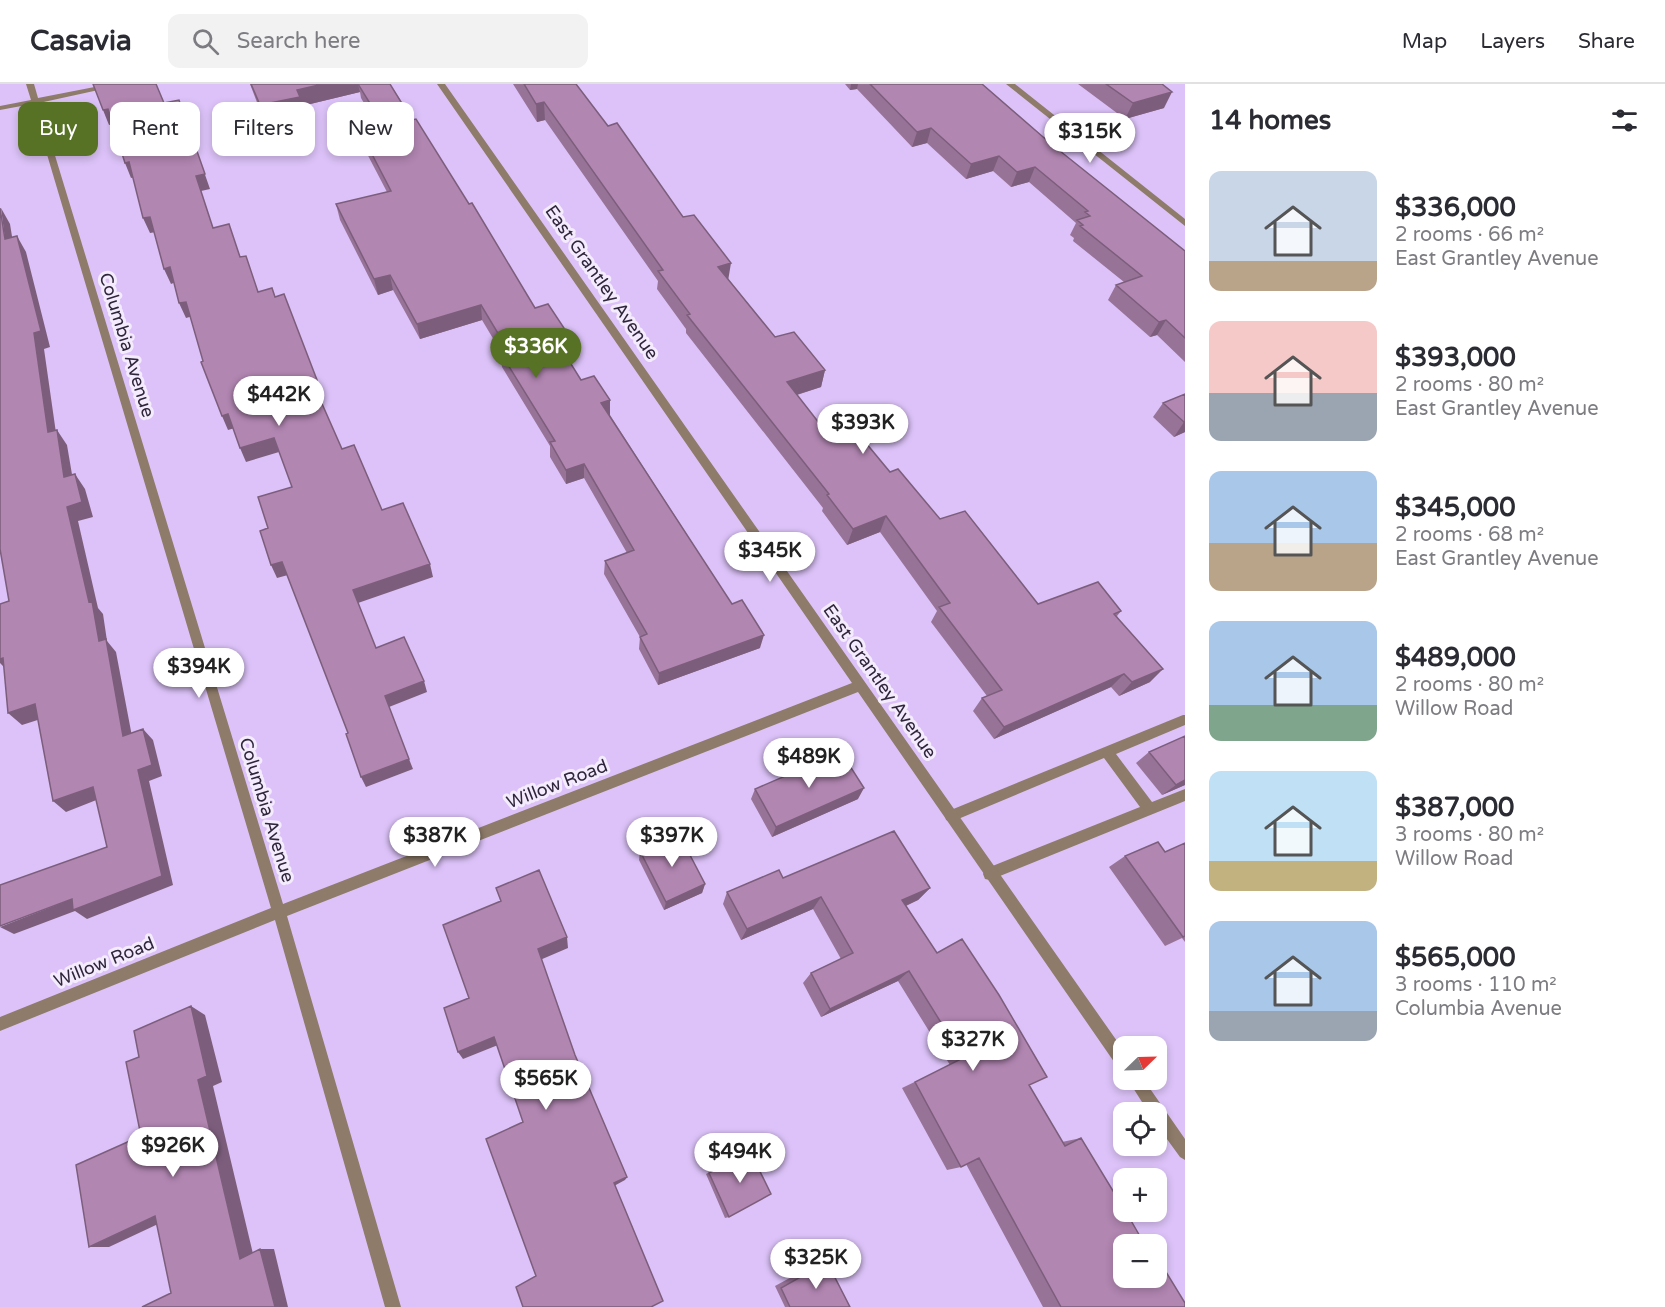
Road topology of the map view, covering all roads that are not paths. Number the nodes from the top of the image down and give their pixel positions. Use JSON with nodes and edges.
{"nodes":[{"id":1,"x":30,"y":84,"type":"edge"},
{"id":2,"x":122,"y":84,"type":"edge"},
{"id":3,"x":441,"y":84,"type":"edge"},
{"id":4,"x":1010,"y":84,"type":"edge"},
{"id":5,"x":36,"y":101,"type":"junction"},
{"id":6,"x":0,"y":108,"type":"edge"},
{"id":7,"x":1185,"y":223,"type":"edge"},
{"id":8,"x":860,"y":686,"type":"junction"},
{"id":9,"x":1183,"y":720,"type":"dead end"},
{"id":10,"x":1107,"y":752,"type":"junction"},
{"id":11,"x":1185,"y":795,"type":"edge"},
{"id":12,"x":1149,"y":809,"type":"junction"},
{"id":13,"x":951,"y":816,"type":"junction"},
{"id":14,"x":990,"y":874,"type":"junction"},
{"id":15,"x":279,"y":912,"type":"junction"},
{"id":16,"x":0,"y":1024,"type":"edge"},
{"id":17,"x":1113,"y":1048,"type":"edge"},
{"id":18,"x":1142,"y":1090,"type":"edge"},
{"id":19,"x":1185,"y":1152,"type":"edge"},
{"id":20,"x":393,"y":1307,"type":"edge"}],
"edges":[{"from":1,"to":5,"type":"street","name":"Columbia Avenue"},
{"from":2,"to":5,"type":"street"},
{"from":3,"to":8,"type":"street","name":"East Grantley Avenue"},
{"from":4,"to":7,"type":"street"},
{"from":5,"to":6,"type":"street"},
{"from":5,"to":15,"type":"street","name":"Columbia Avenue"},
{"from":8,"to":13,"type":"street","name":"East Grantley Avenue"},
{"from":8,"to":15,"type":"street","name":"Willow Road"},
{"from":9,"to":10,"type":"street"},
{"from":10,"to":12,"type":"street"},
{"from":10,"to":13,"type":"street"},
{"from":11,"to":12,"type":"street"},
{"from":12,"to":14,"type":"street"},
{"from":13,"to":14,"type":"street","name":"East Grantley Avenue"},
{"from":14,"to":17,"type":"street","name":"East Grantley Avenue"},
{"from":15,"to":16,"type":"street","name":"Willow Road"},
{"from":15,"to":20,"type":"street","name":"Columbia Avenue"},
{"from":18,"to":19,"type":"street"}]}
